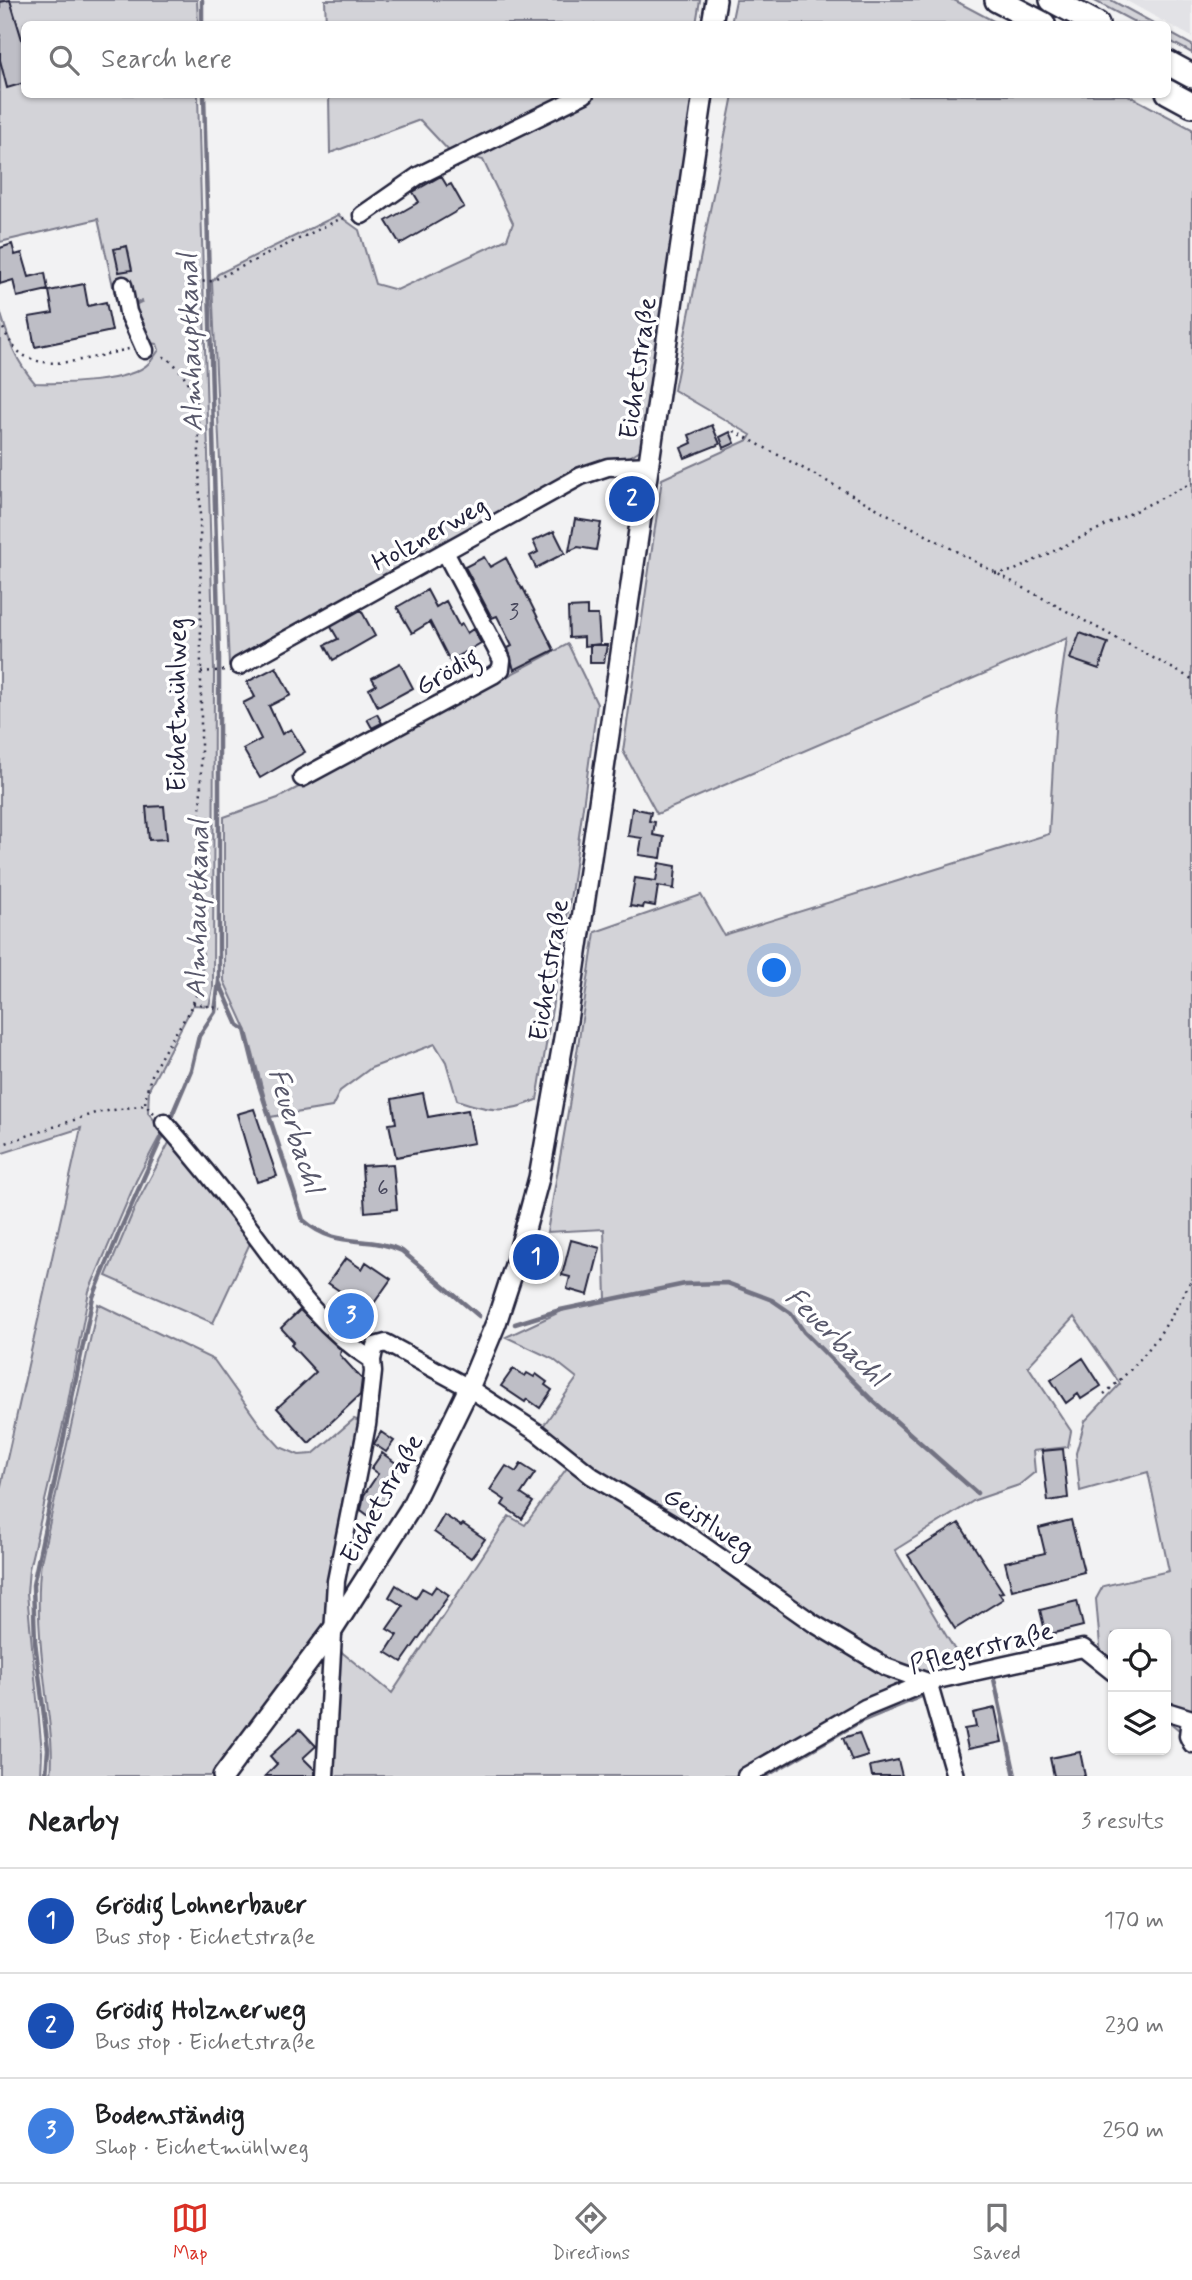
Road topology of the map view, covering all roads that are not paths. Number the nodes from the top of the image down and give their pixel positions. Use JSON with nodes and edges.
{"nodes":[{"id":1,"x":716,"y":0,"type":"edge"},
{"id":2,"x":998,"y":0,"type":"edge"},
{"id":3,"x":1052,"y":0,"type":"edge"},
{"id":4,"x":712,"y":21,"type":"edge"},
{"id":5,"x":1037,"y":21,"type":"edge"},
{"id":6,"x":1091,"y":21,"type":"edge"},
{"id":7,"x":1171,"y":65,"type":"edge"},
{"id":8,"x":1192,"y":76,"type":"edge"},
{"id":9,"x":1171,"y":94,"type":"edge"},
{"id":10,"x":577,"y":98,"type":"edge"},
{"id":11,"x":702,"y":98,"type":"edge"},
{"id":12,"x":1192,"y":106,"type":"edge"},
{"id":13,"x":362,"y":215,"type":"road end"},
{"id":14,"x":123,"y":285,"type":"dead end"},
{"id":15,"x":145,"y":351,"type":"road end"},
{"id":16,"x":649,"y":464,"type":"junction"},
{"id":17,"x":445,"y":552,"type":"junction"},
{"id":18,"x":236,"y":668,"type":"road end"},
{"id":19,"x":302,"y":778,"type":"dead end"},
{"id":20,"x":169,"y":1127,"type":"road end"},
{"id":21,"x":372,"y":1360,"type":"junction"},
{"id":22,"x":469,"y":1388,"type":"junction"},
{"id":23,"x":334,"y":1628,"type":"junction"},
{"id":24,"x":1108,"y":1668,"type":"edge"},
{"id":25,"x":928,"y":1682,"type":"junction"},
{"id":26,"x":1171,"y":1713,"type":"edge"},
{"id":27,"x":1191,"y":1719,"type":"edge"},
{"id":28,"x":1192,"y":1744,"type":"edge"},
{"id":29,"x":223,"y":1776,"type":"edge"},
{"id":30,"x":324,"y":1776,"type":"edge"},
{"id":31,"x":746,"y":1776,"type":"edge"},
{"id":32,"x":955,"y":1776,"type":"edge"}],
"edges":[{"from":1,"to":4,"type":"main road"},
{"from":2,"to":5,"type":"highway"},
{"from":3,"to":6,"type":"highway"},
{"from":7,"to":8,"type":"highway"},
{"from":9,"to":12,"type":"highway"},
{"from":10,"to":13,"type":"street"},
{"from":11,"to":16,"type":"main road","name":"Eichetstraße"},
{"from":14,"to":15,"type":"street"},
{"from":16,"to":17,"type":"street","name":"Holznerweg"},
{"from":16,"to":22,"type":"main road","name":"Eichetstraße"},
{"from":17,"to":18,"type":"street","name":"Holznerweg"},
{"from":17,"to":19,"type":"street","name":"Grödig"},
{"from":20,"to":21,"type":"street"},
{"from":21,"to":22,"type":"street"},
{"from":21,"to":23,"type":"street"},
{"from":22,"to":23,"type":"main road","name":"Eichetstraße"},
{"from":22,"to":25,"type":"street","name":"Geistlweg"},
{"from":23,"to":29,"type":"main road","name":"Eichetstraße"},
{"from":23,"to":30,"type":"street"},
{"from":24,"to":25,"type":"street","name":"Pflegerstraße"},
{"from":25,"to":31,"type":"street","name":"Pflegerstraße"},
{"from":25,"to":32,"type":"street"},
{"from":26,"to":27,"type":"street"},
{"from":27,"to":28,"type":"street"}]}
